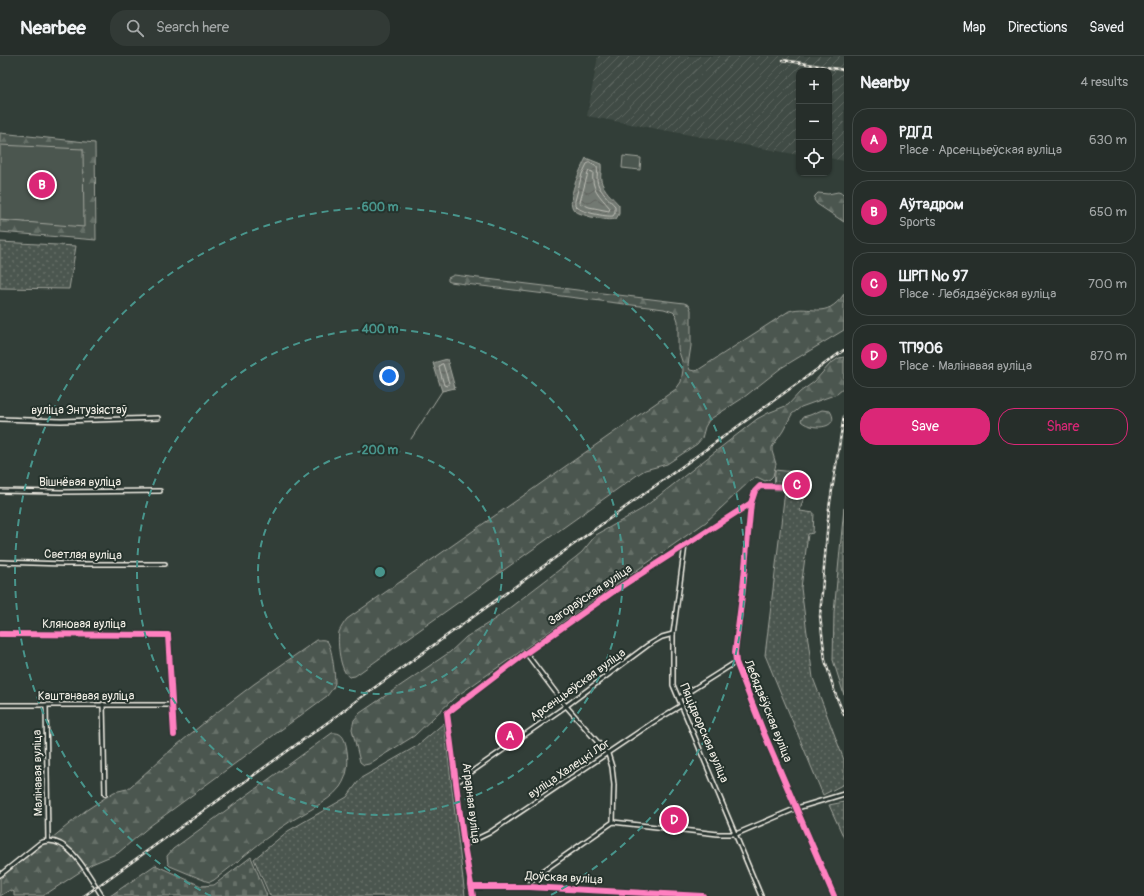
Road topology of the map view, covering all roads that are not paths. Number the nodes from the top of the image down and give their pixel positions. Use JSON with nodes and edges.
{"nodes":[{"id":1,"x":158,"y":418,"type":"dead end"},
{"id":2,"x":0,"y":419,"type":"edge"},
{"id":3,"x":791,"y":487,"type":"dead end"},
{"id":4,"x":0,"y":491,"type":"edge"},
{"id":5,"x":160,"y":491,"type":"dead end"},
{"id":6,"x":751,"y":503,"type":"junction"},
{"id":7,"x":685,"y":545,"type":"junction"},
{"id":8,"x":0,"y":562,"type":"edge"},
{"id":9,"x":165,"y":564,"type":"dead end"},
{"id":10,"x":0,"y":634,"type":"edge"},
{"id":11,"x":673,"y":634,"type":"junction"},
{"id":12,"x":526,"y":653,"type":"junction"},
{"id":13,"x":736,"y":662,"type":"junction"},
{"id":14,"x":679,"y":698,"type":"junction"},
{"id":15,"x":103,"y":704,"type":"junction"},
{"id":16,"x":0,"y":705,"type":"edge"},
{"id":17,"x":46,"y":705,"type":"junction"},
{"id":18,"x":171,"y":705,"type":"junction"},
{"id":19,"x":682,"y":705,"type":"junction"},
{"id":20,"x":566,"y":706,"type":"junction"},
{"id":21,"x":447,"y":713,"type":"joint"},
{"id":22,"x":174,"y":735,"type":"dead end"},
{"id":23,"x":608,"y":754,"type":"junction"},
{"id":24,"x":457,"y":782,"type":"junction"},
{"id":25,"x":106,"y":794,"type":"dead end"},
{"id":26,"x":844,"y":794,"type":"edge"},
{"id":27,"x":797,"y":808,"type":"junction"},
{"id":28,"x":613,"y":822,"type":"junction"},
{"id":29,"x":736,"y":834,"type":"junction"},
{"id":30,"x":48,"y":841,"type":"junction"},
{"id":31,"x":464,"y":845,"type":"junction"},
{"id":32,"x":0,"y":875,"type":"edge"},
{"id":33,"x":472,"y":887,"type":"junction"},
{"id":34,"x":529,"y":887,"type":"junction"},
{"id":35,"x":102,"y":896,"type":"edge"},
{"id":36,"x":473,"y":896,"type":"edge"},
{"id":37,"x":703,"y":896,"type":"edge"},
{"id":38,"x":761,"y":896,"type":"edge"},
{"id":39,"x":834,"y":896,"type":"edge"}],
"edges":[{"from":1,"to":2,"type":"street","name":"вуліца Энтузіястаў"},
{"from":3,"to":6,"type":"street","name":"Лебядзёўская вуліца"},
{"from":4,"to":5,"type":"street","name":"Вішнёвая вуліца"},
{"from":6,"to":7,"type":"street","name":"Загораўская вуліца"},
{"from":6,"to":13,"type":"street","name":"Лебядзёўская вуліца"},
{"from":7,"to":11,"type":"street","name":"Пяцідворская вуліца"},
{"from":7,"to":12,"type":"street","name":"Загораўская вуліца"},
{"from":8,"to":9,"type":"street","name":"Светлая вуліца"},
{"from":10,"to":18,"type":"street","name":"Кляновая вуліца"},
{"from":11,"to":14,"type":"street","name":"Пяцідворская вуліца"},
{"from":11,"to":20,"type":"street","name":"Арсенцьеўская вуліца"},
{"from":12,"to":20,"type":"street"},
{"from":12,"to":21,"type":"street","name":"Загораўская вуліца"},
{"from":13,"to":14,"type":"street"},
{"from":13,"to":27,"type":"street","name":"Лебядзёўская вуліца"},
{"from":14,"to":19,"type":"street","name":"Пяцідворская вуліца"},
{"from":15,"to":17,"type":"street","name":"Каштанавая вуліца"},
{"from":15,"to":18,"type":"street","name":"Каштанавая вуліца"},
{"from":15,"to":25,"type":"street"},
{"from":16,"to":17,"type":"street","name":"Каштанавая вуліца"},
{"from":17,"to":30,"type":"street","name":"Малінавая вуліца"},
{"from":18,"to":22,"type":"street"},
{"from":19,"to":23,"type":"street","name":"вуліца Халецкі Лог"},
{"from":19,"to":29,"type":"street","name":"Пяцідворская вуліца"},
{"from":20,"to":23,"type":"street"},
{"from":20,"to":24,"type":"street","name":"Арсенцьеўская вуліца"},
{"from":21,"to":24,"type":"street","name":"Аграрная вуліца"},
{"from":23,"to":28,"type":"street"},
{"from":23,"to":31,"type":"street","name":"вуліца Халецкі Лог"},
{"from":24,"to":31,"type":"street","name":"Аграрная вуліца"},
{"from":26,"to":27,"type":"street"},
{"from":27,"to":29,"type":"street"},
{"from":27,"to":39,"type":"street","name":"Лебядзёўская вуліца"},
{"from":28,"to":29,"type":"street"},
{"from":28,"to":34,"type":"street"},
{"from":29,"to":38,"type":"street","name":"Пяцідворская вуліца"},
{"from":30,"to":32,"type":"street"},
{"from":30,"to":35,"type":"street"},
{"from":31,"to":33,"type":"street","name":"Аграрная вуліца"},
{"from":33,"to":34,"type":"street","name":"Доўская вуліца"},
{"from":33,"to":36,"type":"street","name":"Аграрная вуліца"},
{"from":34,"to":37,"type":"street","name":"Доўская вуліца"}]}
